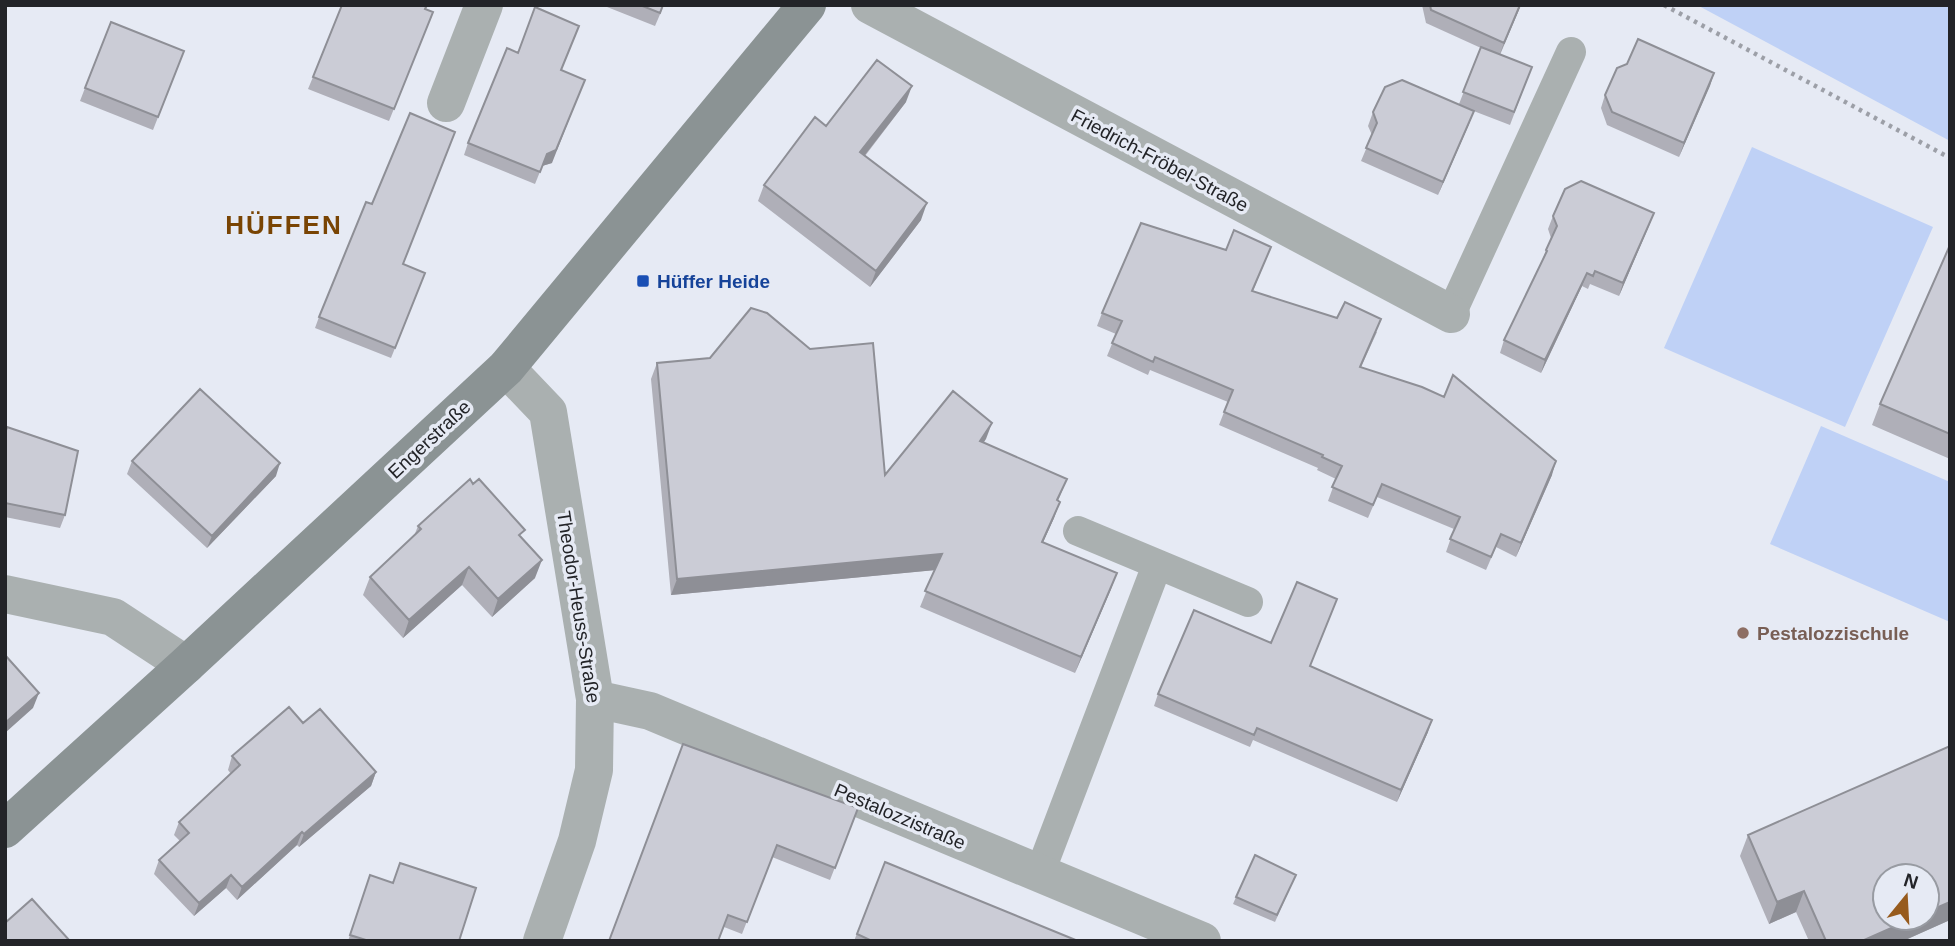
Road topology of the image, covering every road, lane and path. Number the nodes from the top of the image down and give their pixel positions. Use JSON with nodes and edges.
{"nodes":[{"id":1,"x":484,"y":5,"type":"edge"},
{"id":2,"x":807,"y":5,"type":"edge"},
{"id":3,"x":870,"y":5,"type":"edge"},
{"id":4,"x":1664,"y":5,"type":"edge"},
{"id":5,"x":1571,"y":52,"type":"dead end"},
{"id":6,"x":446,"y":103,"type":"dead end"},
{"id":7,"x":1950,"y":158,"type":"edge"},
{"id":8,"x":1451,"y":314,"type":"joint"},
{"id":9,"x":506,"y":368,"type":"junction"},
{"id":10,"x":1078,"y":531,"type":"dead end"},
{"id":11,"x":1157,"y":565,"type":"junction"},
{"id":12,"x":5,"y":594,"type":"edge"},
{"id":13,"x":1248,"y":602,"type":"dead end"},
{"id":14,"x":186,"y":665,"type":"junction"},
{"id":15,"x":595,"y":699,"type":"junction"},
{"id":16,"x":5,"y":829,"type":"edge"},
{"id":17,"x":1039,"y":875,"type":"junction"},
{"id":18,"x":542,"y":941,"type":"edge"},
{"id":19,"x":1202,"y":941,"type":"edge"}],
"edges":[{"from":1,"to":6,"type":"street"},
{"from":2,"to":9,"type":"main road","name":"Engerstraße"},
{"from":3,"to":8,"type":"street","name":"Friedrich-Fröbel-Straße"},
{"from":4,"to":7,"type":"path"},
{"from":5,"to":8,"type":"lane"},
{"from":9,"to":14,"type":"main road","name":"Engerstraße"},
{"from":9,"to":15,"type":"street","name":"Theodor-Heuss-Straße"},
{"from":10,"to":11,"type":"lane"},
{"from":11,"to":13,"type":"lane"},
{"from":11,"to":17,"type":"lane"},
{"from":12,"to":14,"type":"street"},
{"from":14,"to":16,"type":"main road","name":"Engerstraße"},
{"from":15,"to":17,"type":"street","name":"Pestalozzistraße"},
{"from":15,"to":18,"type":"street","name":"Theodor-Heuss-Straße"},
{"from":17,"to":19,"type":"street","name":"Pestalozzistraße"}]}
